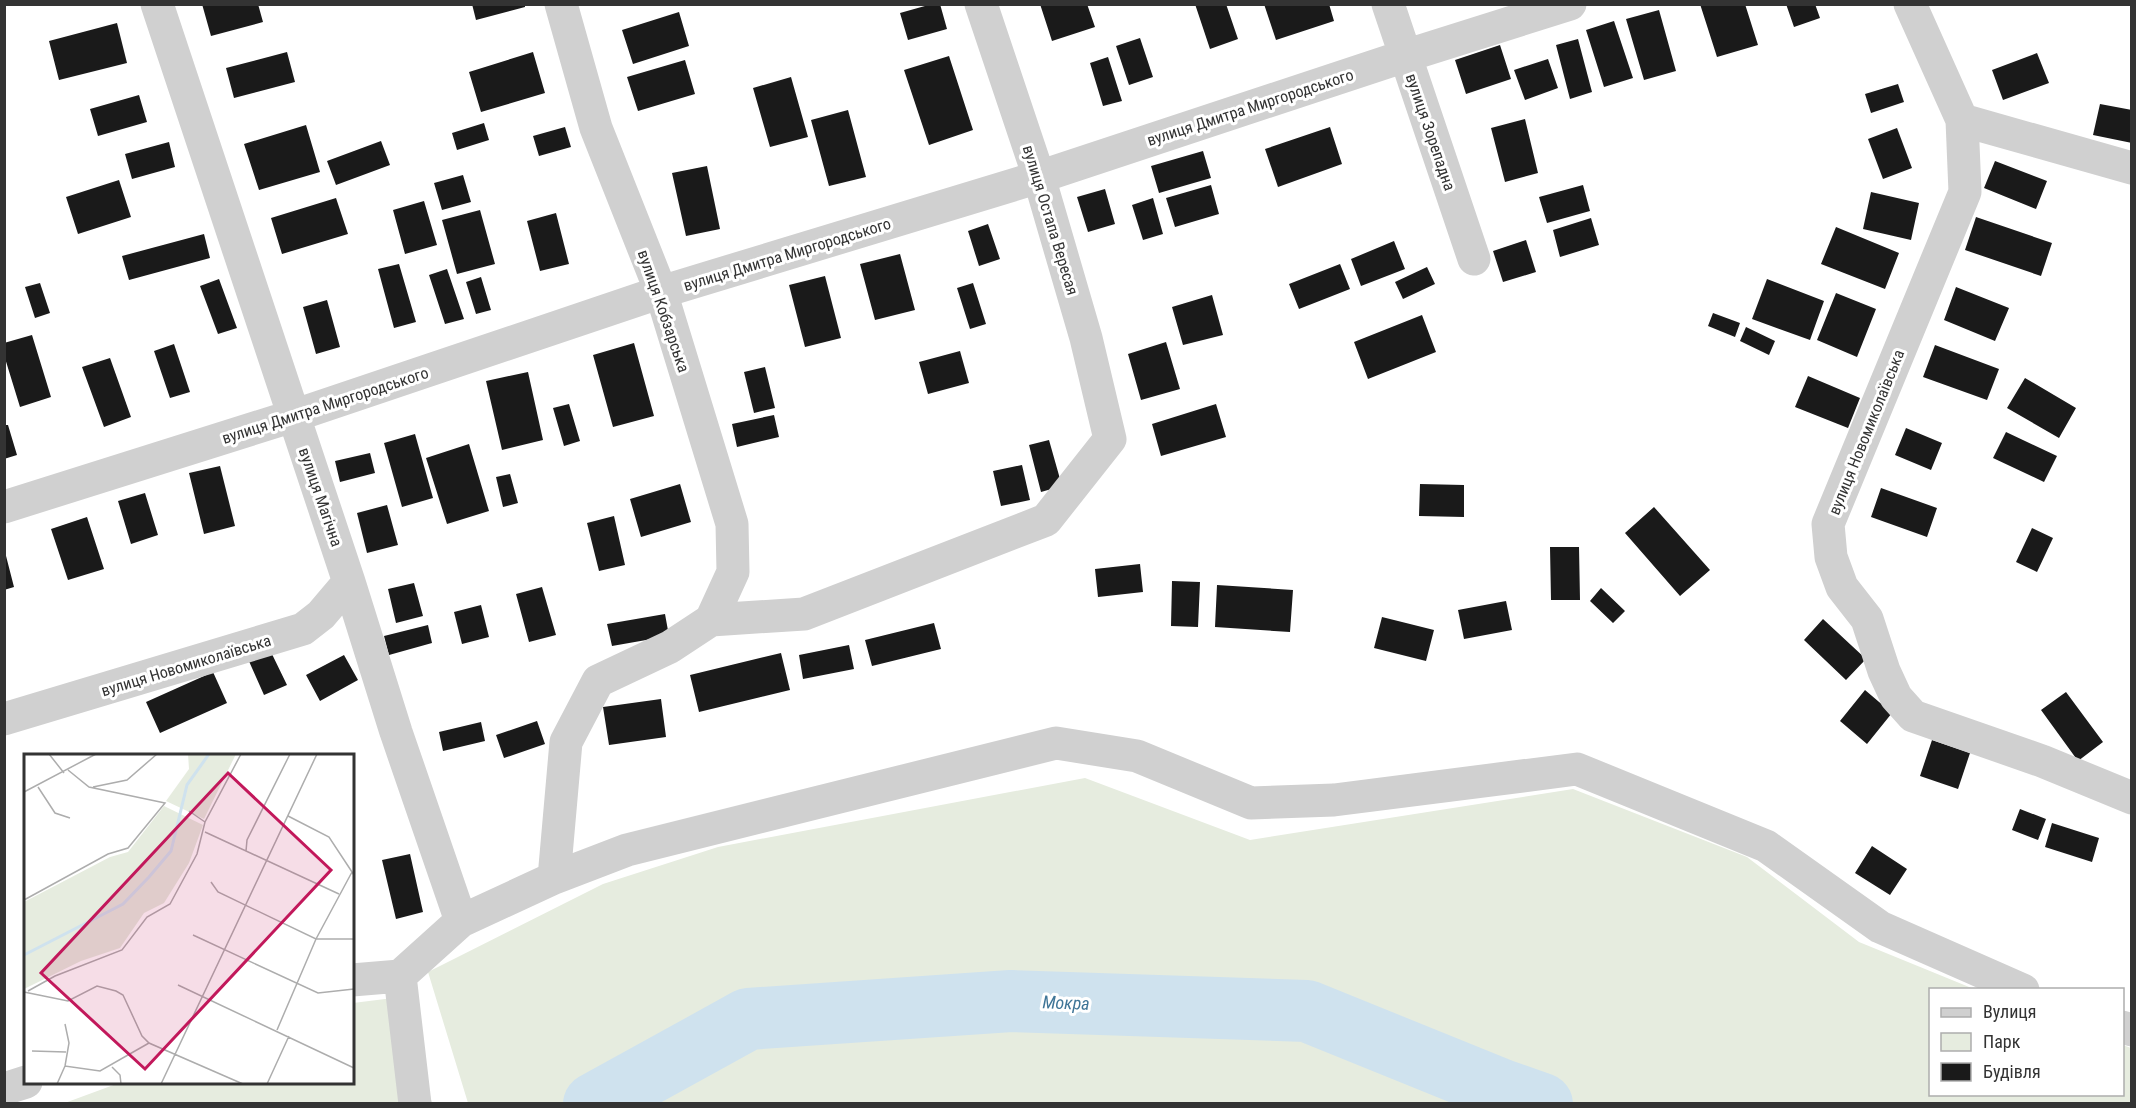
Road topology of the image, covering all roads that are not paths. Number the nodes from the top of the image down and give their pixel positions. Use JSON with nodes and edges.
{"nodes":[{"id":1,"x":157,"y":4,"type":"edge"},
{"id":2,"x":561,"y":4,"type":"edge"},
{"id":3,"x":981,"y":4,"type":"edge"},
{"id":4,"x":1388,"y":4,"type":"edge"},
{"id":5,"x":1570,"y":4,"type":"edge"},
{"id":6,"x":1910,"y":4,"type":"edge"},
{"id":7,"x":1405,"y":56,"type":"junction"},
{"id":8,"x":1962,"y":120,"type":"junction"},
{"id":9,"x":2132,"y":168,"type":"edge"},
{"id":10,"x":1039,"y":177,"type":"junction"},
{"id":11,"x":1474,"y":259,"type":"dead end"},
{"id":12,"x":661,"y":292,"type":"junction"},
{"id":13,"x":293,"y":416,"type":"junction"},
{"id":14,"x":4,"y":507,"type":"edge"},
{"id":15,"x":349,"y":582,"type":"junction"},
{"id":16,"x":711,"y":620,"type":"junction"},
{"id":17,"x":4,"y":719,"type":"edge"},
{"id":18,"x":2132,"y":798,"type":"edge"},
{"id":19,"x":554,"y":878,"type":"junction"},
{"id":20,"x":461,"y":921,"type":"junction"},
{"id":21,"x":400,"y":976,"type":"junction"},
{"id":22,"x":354,"y":980,"type":"edge"},
{"id":23,"x":2018,"y":988,"type":"edge"},
{"id":24,"x":24,"y":1083,"type":"edge"},
{"id":25,"x":4,"y":1089,"type":"edge"},
{"id":26,"x":415,"y":1104,"type":"edge"}],
"edges":[{"from":1,"to":13,"type":"street","name":"вулиця Магічна"},
{"from":2,"to":12,"type":"street","name":"вулиця Кобзарська"},
{"from":3,"to":10,"type":"street","name":"вулиця Остапа Вересая"},
{"from":4,"to":7,"type":"street","name":"вулиця Зорепадна"},
{"from":5,"to":7,"type":"street","name":"вулиця Дмитра Миргородського"},
{"from":6,"to":8,"type":"street"},
{"from":7,"to":10,"type":"street","name":"вулиця Дмитра Миргородського"},
{"from":7,"to":11,"type":"street","name":"вулиця Зорепадна"},
{"from":8,"to":9,"type":"street"},
{"from":8,"to":18,"type":"street","name":"вулиця Новомиколаївська"},
{"from":10,"to":12,"type":"street","name":"вулиця Дмитра Миргородського"},
{"from":10,"to":16,"type":"street","name":"вулиця Остапа Вересая"},
{"from":12,"to":13,"type":"street","name":"вулиця Дмитра Миргородського"},
{"from":12,"to":16,"type":"street","name":"вулиця Кобзарська"},
{"from":13,"to":14,"type":"street","name":"вулиця Дмитра Миргородського"},
{"from":13,"to":15,"type":"street","name":"вулиця Магічна"},
{"from":15,"to":17,"type":"street","name":"вулиця Новомиколаївська"},
{"from":15,"to":20,"type":"street","name":"вулиця Магічна"},
{"from":16,"to":19,"type":"street"},
{"from":19,"to":20,"type":"street"},
{"from":19,"to":23,"type":"street"},
{"from":20,"to":21,"type":"street"},
{"from":21,"to":22,"type":"street"},
{"from":21,"to":26,"type":"street"},
{"from":24,"to":25,"type":"street"}]}
